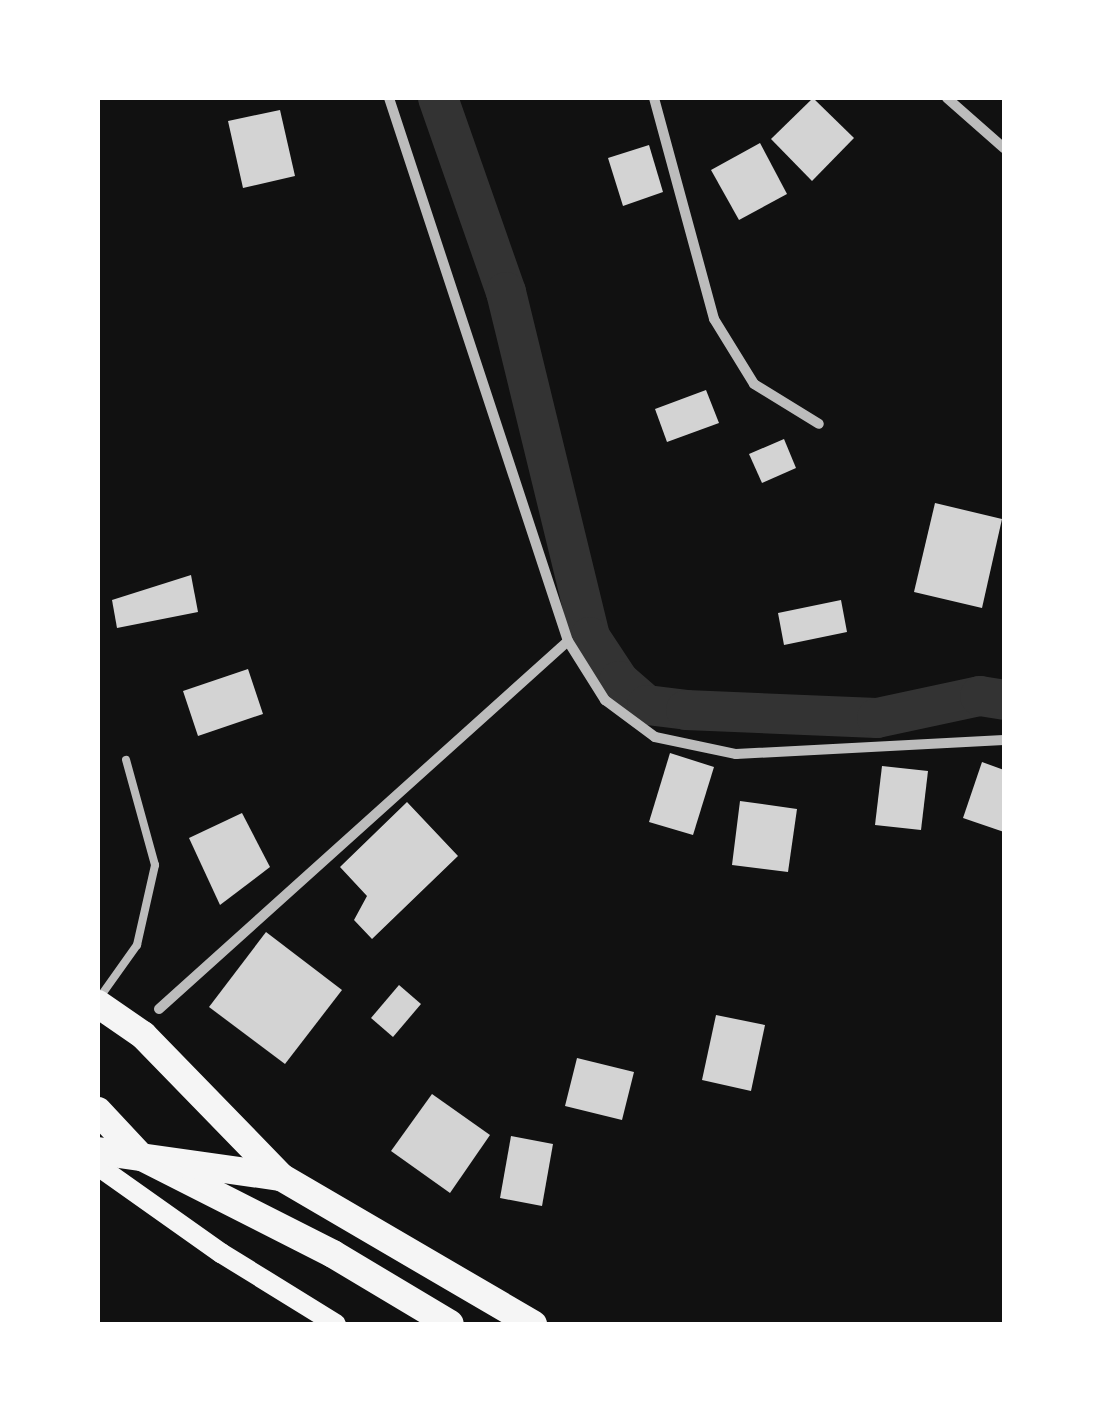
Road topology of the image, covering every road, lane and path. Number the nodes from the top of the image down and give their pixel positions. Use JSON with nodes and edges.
{"nodes":[{"id":1,"x":389,"y":98,"type":"edge"},
{"id":2,"x":654,"y":98,"type":"edge"},
{"id":3,"x":947,"y":98,"type":"edge"},
{"id":4,"x":1004,"y":148,"type":"edge"},
{"id":5,"x":818,"y":424,"type":"dead end"},
{"id":6,"x":568,"y":641,"type":"junction"},
{"id":7,"x":1004,"y":740,"type":"edge"},
{"id":8,"x":126,"y":760,"type":"dead end"},
{"id":9,"x":98,"y":1002,"type":"edge"},
{"id":10,"x":159,"y":1009,"type":"dead end"},
{"id":11,"x":98,"y":1111,"type":"edge"},
{"id":12,"x":98,"y":1150,"type":"edge"},
{"id":13,"x":140,"y":1156,"type":"junction"},
{"id":14,"x":98,"y":1166,"type":"edge"},
{"id":15,"x":281,"y":1178,"type":"junction"},
{"id":16,"x":336,"y":1324,"type":"edge"},
{"id":17,"x":450,"y":1324,"type":"edge"},
{"id":18,"x":533,"y":1324,"type":"edge"}],
"edges":[{"from":1,"to":6,"type":"street"},
{"from":2,"to":5,"type":"street"},
{"from":3,"to":4,"type":"street"},
{"from":6,"to":7,"type":"street"},
{"from":6,"to":10,"type":"street"},
{"from":8,"to":9,"type":"lane"},
{"from":9,"to":15,"type":"highway"},
{"from":11,"to":13,"type":"highway"},
{"from":12,"to":13,"type":"highway"},
{"from":13,"to":15,"type":"highway"},
{"from":13,"to":17,"type":"highway"},
{"from":14,"to":16,"type":"main road"},
{"from":15,"to":18,"type":"highway"}]}
